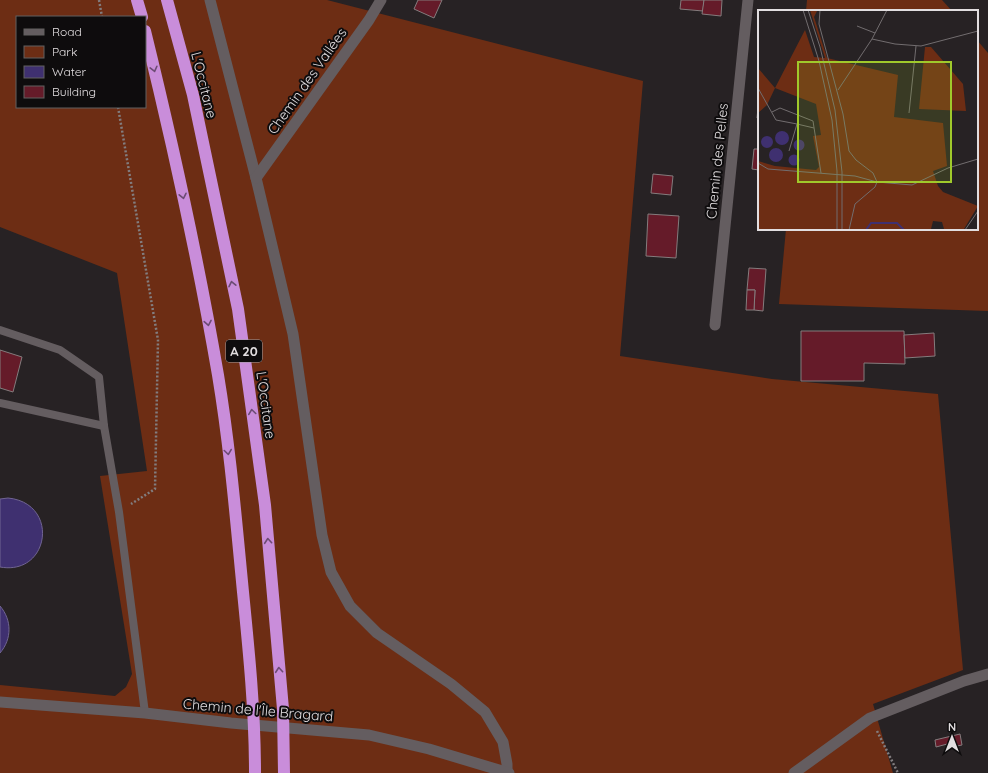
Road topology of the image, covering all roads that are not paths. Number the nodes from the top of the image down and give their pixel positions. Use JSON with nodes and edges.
{"nodes":[{"id":1,"x":137,"y":0,"type":"edge"},
{"id":2,"x":167,"y":0,"type":"edge"},
{"id":3,"x":210,"y":0,"type":"edge"},
{"id":4,"x":381,"y":0,"type":"edge"},
{"id":5,"x":748,"y":0,"type":"edge"},
{"id":6,"x":142,"y":16,"type":"edge"},
{"id":7,"x":146,"y":35,"type":"edge"},
{"id":8,"x":256,"y":178,"type":"junction"},
{"id":9,"x":715,"y":325,"type":"dead end"},
{"id":10,"x":0,"y":330,"type":"edge"},
{"id":11,"x":0,"y":403,"type":"edge"},
{"id":12,"x":104,"y":426,"type":"junction"},
{"id":13,"x":988,"y":674,"type":"edge"},
{"id":14,"x":0,"y":702,"type":"edge"},
{"id":15,"x":145,"y":713,"type":"junction"},
{"id":16,"x":256,"y":773,"type":"edge"},
{"id":17,"x":284,"y":773,"type":"edge"},
{"id":18,"x":508,"y":773,"type":"edge"},
{"id":19,"x":794,"y":773,"type":"edge"}],
"edges":[{"from":1,"to":6,"type":"highway"},
{"from":17,"to":2,"type":"highway","name":"L'Occitane","number":"A 20","one_way":true},
{"from":3,"to":8,"type":"street"},
{"from":4,"to":8,"type":"street","name":"Chemin des Vallées"},
{"from":5,"to":9,"type":"street","name":"Chemin des Pelles"},
{"from":7,"to":16,"type":"highway","number":"A 20","one_way":true},
{"from":8,"to":18,"type":"street"},
{"from":10,"to":12,"type":"lane"},
{"from":11,"to":12,"type":"lane"},
{"from":12,"to":15,"type":"lane"},
{"from":13,"to":19,"type":"street"},
{"from":14,"to":15,"type":"street","name":"Chemin de l'Île Bragard"},
{"from":15,"to":18,"type":"street","name":"Chemin de l'Île Bragard"}]}
